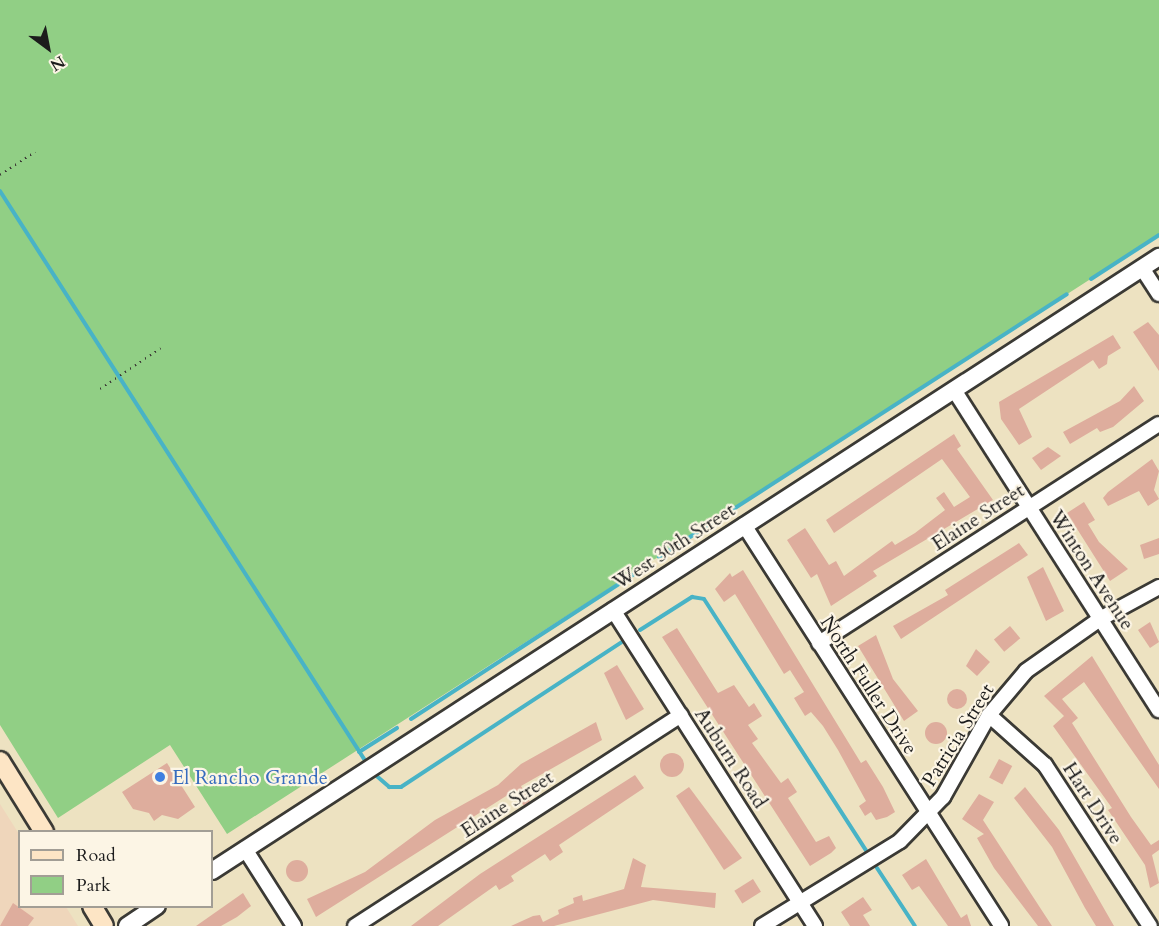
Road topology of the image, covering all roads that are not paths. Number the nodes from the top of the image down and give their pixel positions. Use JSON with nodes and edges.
{"nodes":[{"id":1,"x":1159,"y":257,"type":"edge"},
{"id":2,"x":1142,"y":268,"type":"junction"},
{"id":3,"x":1159,"y":294,"type":"edge"},
{"id":4,"x":954,"y":390,"type":"junction"},
{"id":5,"x":1159,"y":424,"type":"edge"},
{"id":6,"x":1029,"y":507,"type":"junction"},
{"id":7,"x":744,"y":525,"type":"junction"},
{"id":8,"x":1159,"y":587,"type":"edge"},
{"id":9,"x":613,"y":610,"type":"junction"},
{"id":10,"x":1100,"y":618,"type":"junction"},
{"id":11,"x":819,"y":643,"type":"junction"},
{"id":12,"x":1159,"y":710,"type":"edge"},
{"id":13,"x":989,"y":715,"type":"junction"},
{"id":14,"x":681,"y":716,"type":"junction"},
{"id":15,"x":0,"y":761,"type":"edge"},
{"id":16,"x":928,"y":814,"type":"junction"},
{"id":17,"x":43,"y":830,"type":"edge"},
{"id":18,"x":245,"y":849,"type":"junction"},
{"id":19,"x":213,"y":870,"type":"edge"},
{"id":20,"x":801,"y":904,"type":"junction"},
{"id":21,"x":93,"y":908,"type":"edge"},
{"id":22,"x":154,"y":908,"type":"edge"},
{"id":23,"x":104,"y":926,"type":"edge"},
{"id":24,"x":127,"y":926,"type":"edge"},
{"id":25,"x":294,"y":926,"type":"edge"},
{"id":26,"x":355,"y":926,"type":"edge"},
{"id":27,"x":762,"y":926,"type":"edge"},
{"id":28,"x":815,"y":926,"type":"edge"},
{"id":29,"x":1001,"y":926,"type":"edge"},
{"id":30,"x":1150,"y":926,"type":"edge"}],
"edges":[{"from":1,"to":2,"type":"street","name":"West 30th Street"},
{"from":2,"to":3,"type":"street"},
{"from":2,"to":4,"type":"street","name":"West 30th Street"},
{"from":4,"to":6,"type":"street","name":"Winton Avenue"},
{"from":4,"to":7,"type":"street","name":"West 30th Street"},
{"from":5,"to":6,"type":"street","name":"Elaine Street"},
{"from":6,"to":10,"type":"street","name":"Winton Avenue"},
{"from":6,"to":11,"type":"street","name":"Elaine Street"},
{"from":7,"to":9,"type":"street","name":"West 30th Street"},
{"from":7,"to":11,"type":"street","name":"North Fuller Drive"},
{"from":8,"to":10,"type":"street","name":"Patricia Street"},
{"from":9,"to":14,"type":"street","name":"Auburn Road"},
{"from":9,"to":18,"type":"street","name":"West 30th Street"},
{"from":10,"to":12,"type":"street","name":"Winton Avenue"},
{"from":10,"to":13,"type":"street","name":"Patricia Street"},
{"from":11,"to":16,"type":"street","name":"North Fuller Drive"},
{"from":13,"to":16,"type":"street","name":"Patricia Street"},
{"from":13,"to":30,"type":"street","name":"Hart Drive"},
{"from":14,"to":20,"type":"street","name":"Auburn Road"},
{"from":14,"to":26,"type":"street","name":"Elaine Street"},
{"from":15,"to":17,"type":"main road"},
{"from":16,"to":20,"type":"street","name":"Patricia Street"},
{"from":16,"to":29,"type":"street","name":"North Fuller Drive"},
{"from":18,"to":19,"type":"street","name":"West 30th Street"},
{"from":18,"to":25,"type":"street"},
{"from":20,"to":27,"type":"street","name":"Patricia Street"},
{"from":20,"to":28,"type":"street","name":"Auburn Road"},
{"from":21,"to":23,"type":"main road"},
{"from":22,"to":24,"type":"street"}]}
